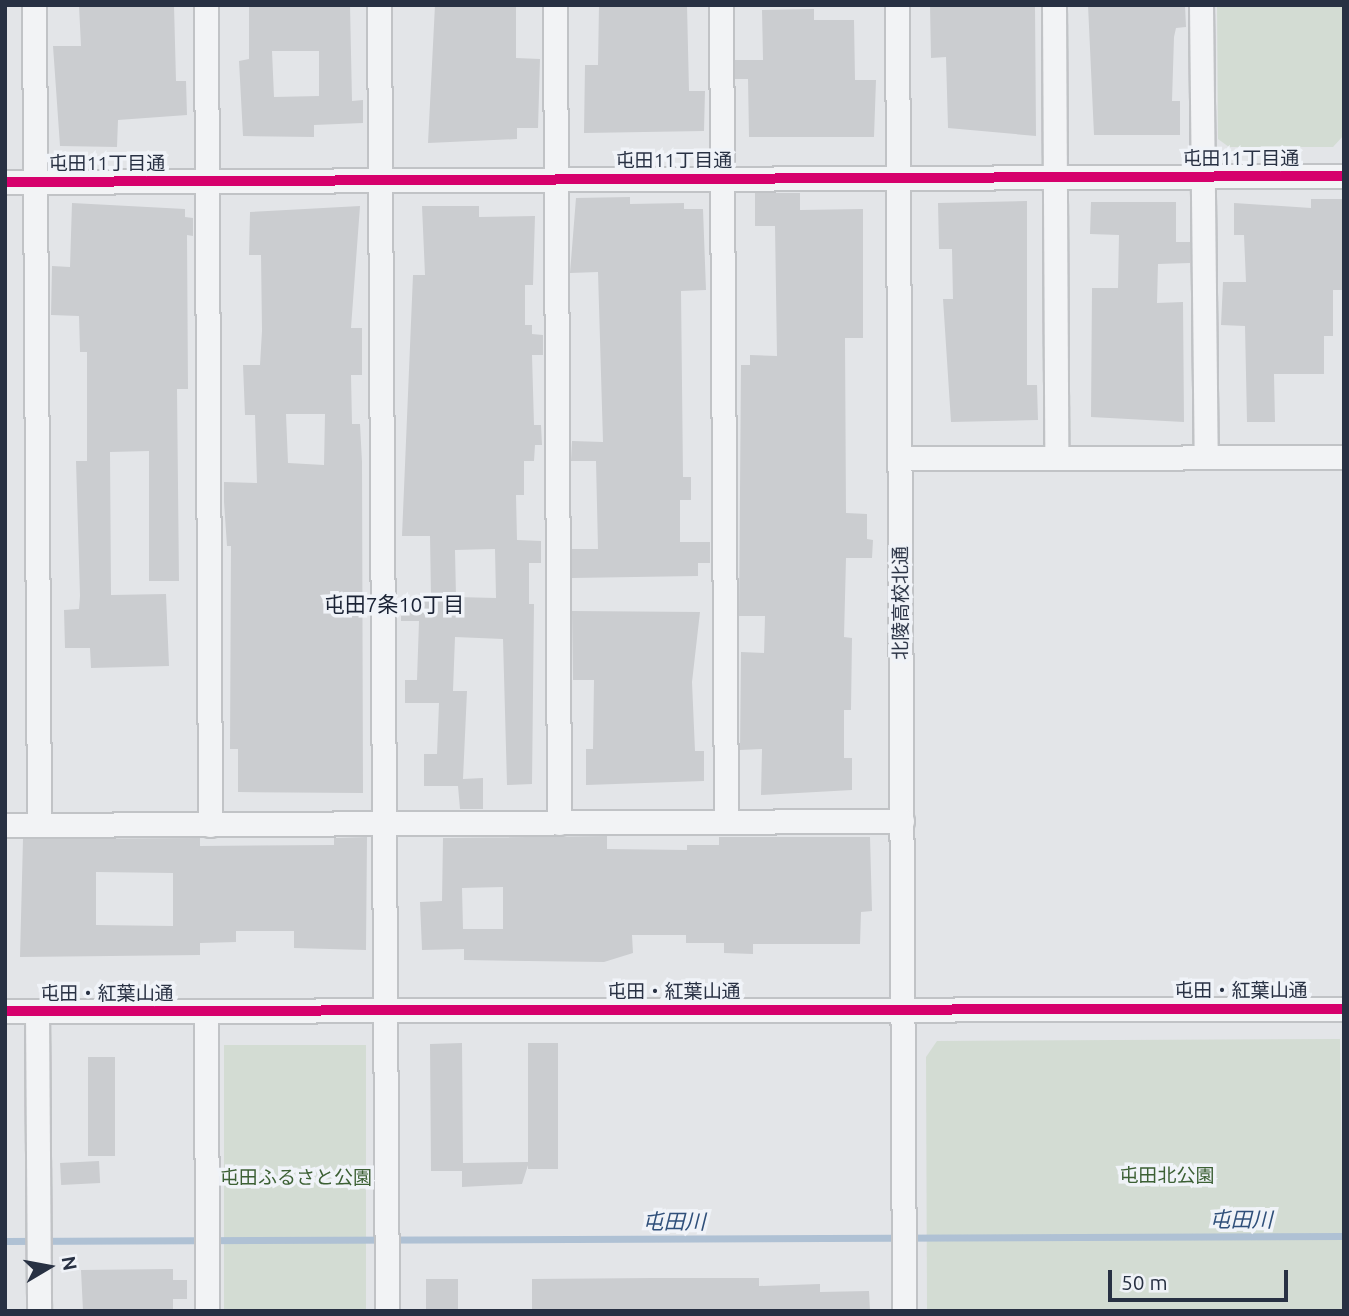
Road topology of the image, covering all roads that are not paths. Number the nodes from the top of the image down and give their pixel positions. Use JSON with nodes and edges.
{"nodes":[{"id":1,"x":34,"y":5,"type":"edge"},
{"id":2,"x":206,"y":5,"type":"edge"},
{"id":3,"x":379,"y":5,"type":"edge"},
{"id":4,"x":555,"y":5,"type":"edge"},
{"id":5,"x":721,"y":5,"type":"edge"},
{"id":6,"x":898,"y":5,"type":"edge"},
{"id":7,"x":1054,"y":5,"type":"edge"},
{"id":8,"x":1201,"y":5,"type":"edge"},
{"id":9,"x":1344,"y":176,"type":"edge"},
{"id":10,"x":1055,"y":177,"type":"junction"},
{"id":11,"x":1205,"y":177,"type":"junction"},
{"id":12,"x":898,"y":178,"type":"junction"},
{"id":13,"x":555,"y":179,"type":"junction"},
{"id":14,"x":722,"y":179,"type":"junction"},
{"id":15,"x":380,"y":180,"type":"junction"},
{"id":16,"x":35,"y":181,"type":"junction"},
{"id":17,"x":207,"y":181,"type":"junction"},
{"id":18,"x":5,"y":182,"type":"edge"},
{"id":19,"x":1056,"y":457,"type":"junction"},
{"id":20,"x":1206,"y":457,"type":"junction"},
{"id":21,"x":1344,"y":457,"type":"edge"},
{"id":22,"x":900,"y":458,"type":"junction"},
{"id":23,"x":902,"y":821,"type":"junction"},
{"id":24,"x":726,"y":822,"type":"junction"},
{"id":25,"x":559,"y":823,"type":"junction"},
{"id":26,"x":384,"y":824,"type":"junction"},
{"id":27,"x":5,"y":825,"type":"edge"},
{"id":28,"x":39,"y":825,"type":"junction"},
{"id":29,"x":210,"y":825,"type":"junction"},
{"id":30,"x":903,"y":1009,"type":"junction"},
{"id":31,"x":1344,"y":1009,"type":"edge"},
{"id":32,"x":386,"y":1010,"type":"junction"},
{"id":33,"x":37,"y":1011,"type":"junction"},
{"id":34,"x":206,"y":1011,"type":"junction"},
{"id":35,"x":5,"y":1012,"type":"edge"},
{"id":36,"x":39,"y":1311,"type":"edge"},
{"id":37,"x":207,"y":1311,"type":"edge"},
{"id":38,"x":387,"y":1311,"type":"edge"},
{"id":39,"x":904,"y":1311,"type":"edge"}],
"edges":[{"from":1,"to":16,"type":"street"},
{"from":2,"to":17,"type":"street"},
{"from":3,"to":15,"type":"street"},
{"from":4,"to":13,"type":"street"},
{"from":5,"to":14,"type":"street"},
{"from":6,"to":12,"type":"street","name":"北陵高校北通"},
{"from":7,"to":10,"type":"street"},
{"from":8,"to":11,"type":"street"},
{"from":9,"to":11,"type":"street","name":"屯田11丁目通"},
{"from":10,"to":11,"type":"street","name":"屯田11丁目通"},
{"from":10,"to":12,"type":"street","name":"屯田11丁目通"},
{"from":10,"to":19,"type":"street"},
{"from":11,"to":20,"type":"street"},
{"from":12,"to":14,"type":"street","name":"屯田11丁目通"},
{"from":12,"to":22,"type":"street","name":"北陵高校北通"},
{"from":13,"to":14,"type":"street","name":"屯田11丁目通"},
{"from":13,"to":15,"type":"street","name":"屯田11丁目通"},
{"from":13,"to":25,"type":"street"},
{"from":14,"to":24,"type":"street"},
{"from":15,"to":17,"type":"street","name":"屯田11丁目通"},
{"from":15,"to":26,"type":"street"},
{"from":16,"to":17,"type":"street","name":"屯田11丁目通"},
{"from":16,"to":18,"type":"street","name":"屯田11丁目通"},
{"from":16,"to":28,"type":"street"},
{"from":17,"to":29,"type":"street"},
{"from":19,"to":20,"type":"street"},
{"from":19,"to":22,"type":"street"},
{"from":20,"to":21,"type":"street"},
{"from":22,"to":23,"type":"street","name":"北陵高校北通"},
{"from":23,"to":24,"type":"street"},
{"from":23,"to":30,"type":"street","name":"北陵高校北通"},
{"from":24,"to":25,"type":"street"},
{"from":25,"to":26,"type":"street"},
{"from":26,"to":29,"type":"street"},
{"from":26,"to":32,"type":"street"},
{"from":27,"to":28,"type":"street"},
{"from":28,"to":29,"type":"street"},
{"from":30,"to":31,"type":"street","name":"屯田・紅葉山通"},
{"from":30,"to":32,"type":"street","name":"屯田・紅葉山通"},
{"from":30,"to":39,"type":"street","name":"北陵高校北通"},
{"from":32,"to":34,"type":"street","name":"屯田・紅葉山通"},
{"from":32,"to":38,"type":"street"},
{"from":33,"to":34,"type":"street","name":"屯田・紅葉山通"},
{"from":33,"to":35,"type":"street","name":"屯田・紅葉山通"},
{"from":33,"to":36,"type":"street"},
{"from":34,"to":37,"type":"street"}]}
